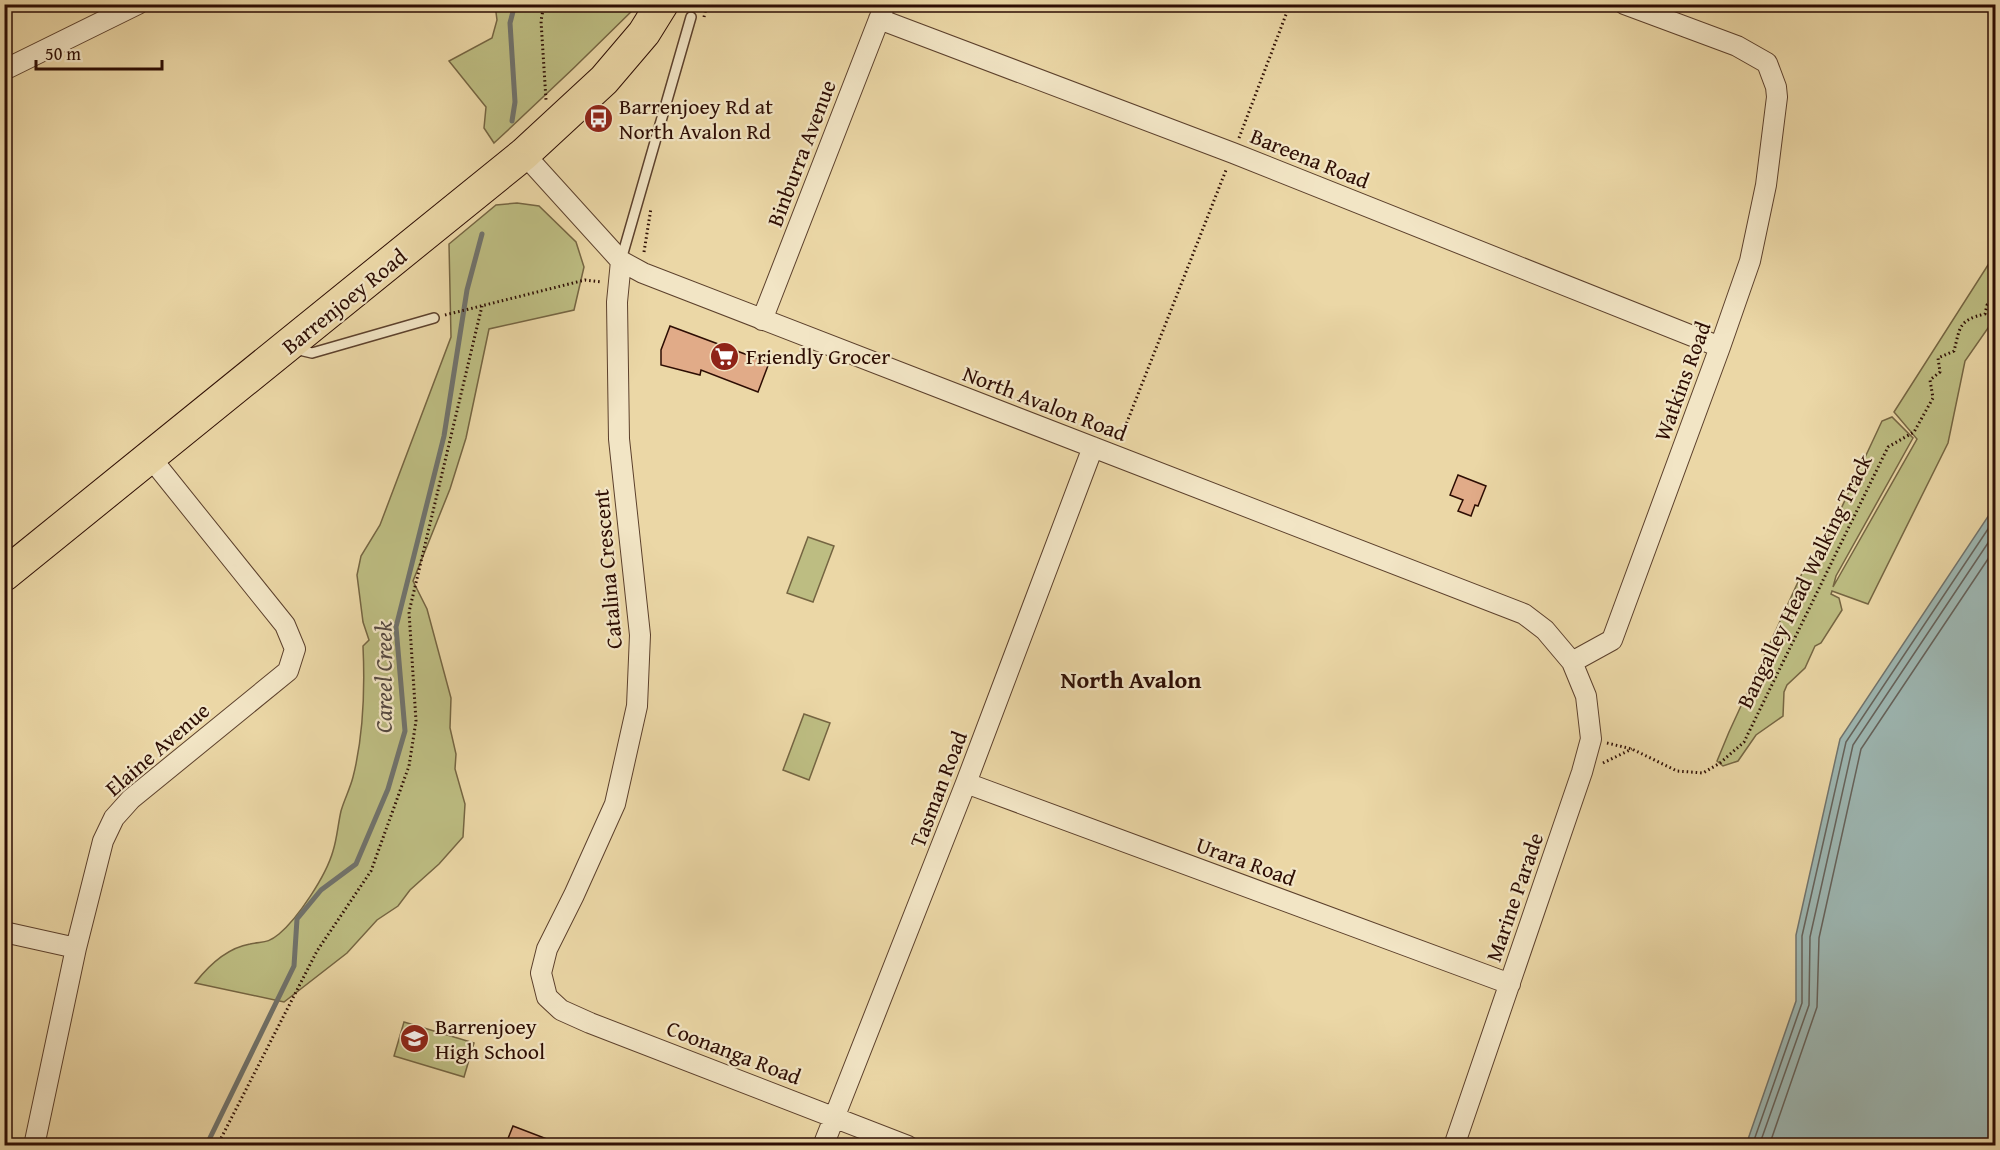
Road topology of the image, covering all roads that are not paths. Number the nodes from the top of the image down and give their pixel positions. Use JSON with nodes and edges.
{"nodes":[{"id":1,"x":138,"y":4,"type":"edge"},
{"id":2,"x":662,"y":4,"type":"edge"},
{"id":3,"x":1624,"y":4,"type":"edge"},
{"id":4,"x":882,"y":12,"type":"edge"},
{"id":5,"x":691,"y":17,"type":"dead end"},
{"id":6,"x":4,"y":70,"type":"edge"},
{"id":7,"x":524,"y":154,"type":"junction"},
{"id":8,"x":621,"y":261,"type":"junction"},
{"id":9,"x":434,"y":318,"type":"dead end"},
{"id":10,"x":762,"y":320,"type":"junction"},
{"id":11,"x":286,"y":347,"type":"junction"},
{"id":12,"x":1720,"y":347,"type":"junction"},
{"id":13,"x":1093,"y":447,"type":"junction"},
{"id":14,"x":150,"y":457,"type":"junction"},
{"id":15,"x":4,"y":575,"type":"edge"},
{"id":16,"x":1572,"y":662,"type":"junction"},
{"id":17,"x":966,"y":783,"type":"junction"},
{"id":18,"x":4,"y":932,"type":"edge"},
{"id":19,"x":76,"y":948,"type":"junction"},
{"id":20,"x":1510,"y":984,"type":"junction"},
{"id":21,"x":547,"y":997,"type":"joint"},
{"id":22,"x":834,"y":1117,"type":"junction"},
{"id":23,"x":34,"y":1146,"type":"edge"},
{"id":24,"x":823,"y":1146,"type":"edge"},
{"id":25,"x":908,"y":1146,"type":"edge"},
{"id":26,"x":1454,"y":1146,"type":"edge"}],
"edges":[{"from":1,"to":6,"type":"street"},
{"from":2,"to":7,"type":"main road","name":"Barrenjoey Road"},
{"from":3,"to":12,"type":"street","name":"Watkins Road"},
{"from":4,"to":10,"type":"street","name":"Binburra Avenue"},
{"from":4,"to":12,"type":"street","name":"Bareena Road"},
{"from":5,"to":8,"type":"lane"},
{"from":7,"to":8,"type":"street","name":"North Avalon Road"},
{"from":7,"to":11,"type":"main road","name":"Barrenjoey Road"},
{"from":8,"to":10,"type":"street","name":"North Avalon Road"},
{"from":8,"to":21,"type":"street","name":"Catalina Crescent"},
{"from":9,"to":11,"type":"lane"},
{"from":10,"to":13,"type":"street","name":"North Avalon Road"},
{"from":11,"to":14,"type":"main road","name":"Barrenjoey Road"},
{"from":12,"to":16,"type":"street","name":"Watkins Road"},
{"from":13,"to":16,"type":"street","name":"North Avalon Road"},
{"from":13,"to":17,"type":"street","name":"Tasman Road"},
{"from":14,"to":15,"type":"main road","name":"Barrenjoey Road"},
{"from":14,"to":19,"type":"street","name":"Elaine Avenue"},
{"from":16,"to":20,"type":"street","name":"Marine Parade"},
{"from":17,"to":20,"type":"street","name":"Urara Road"},
{"from":17,"to":22,"type":"street","name":"Tasman Road"},
{"from":18,"to":19,"type":"street"},
{"from":19,"to":23,"type":"street","name":"Elaine Avenue"},
{"from":20,"to":26,"type":"street","name":"Marine Parade"},
{"from":21,"to":22,"type":"street","name":"Coonanga Road"},
{"from":22,"to":24,"type":"street","name":"Tasman Road"},
{"from":22,"to":25,"type":"street","name":"Coonanga Road"}]}
